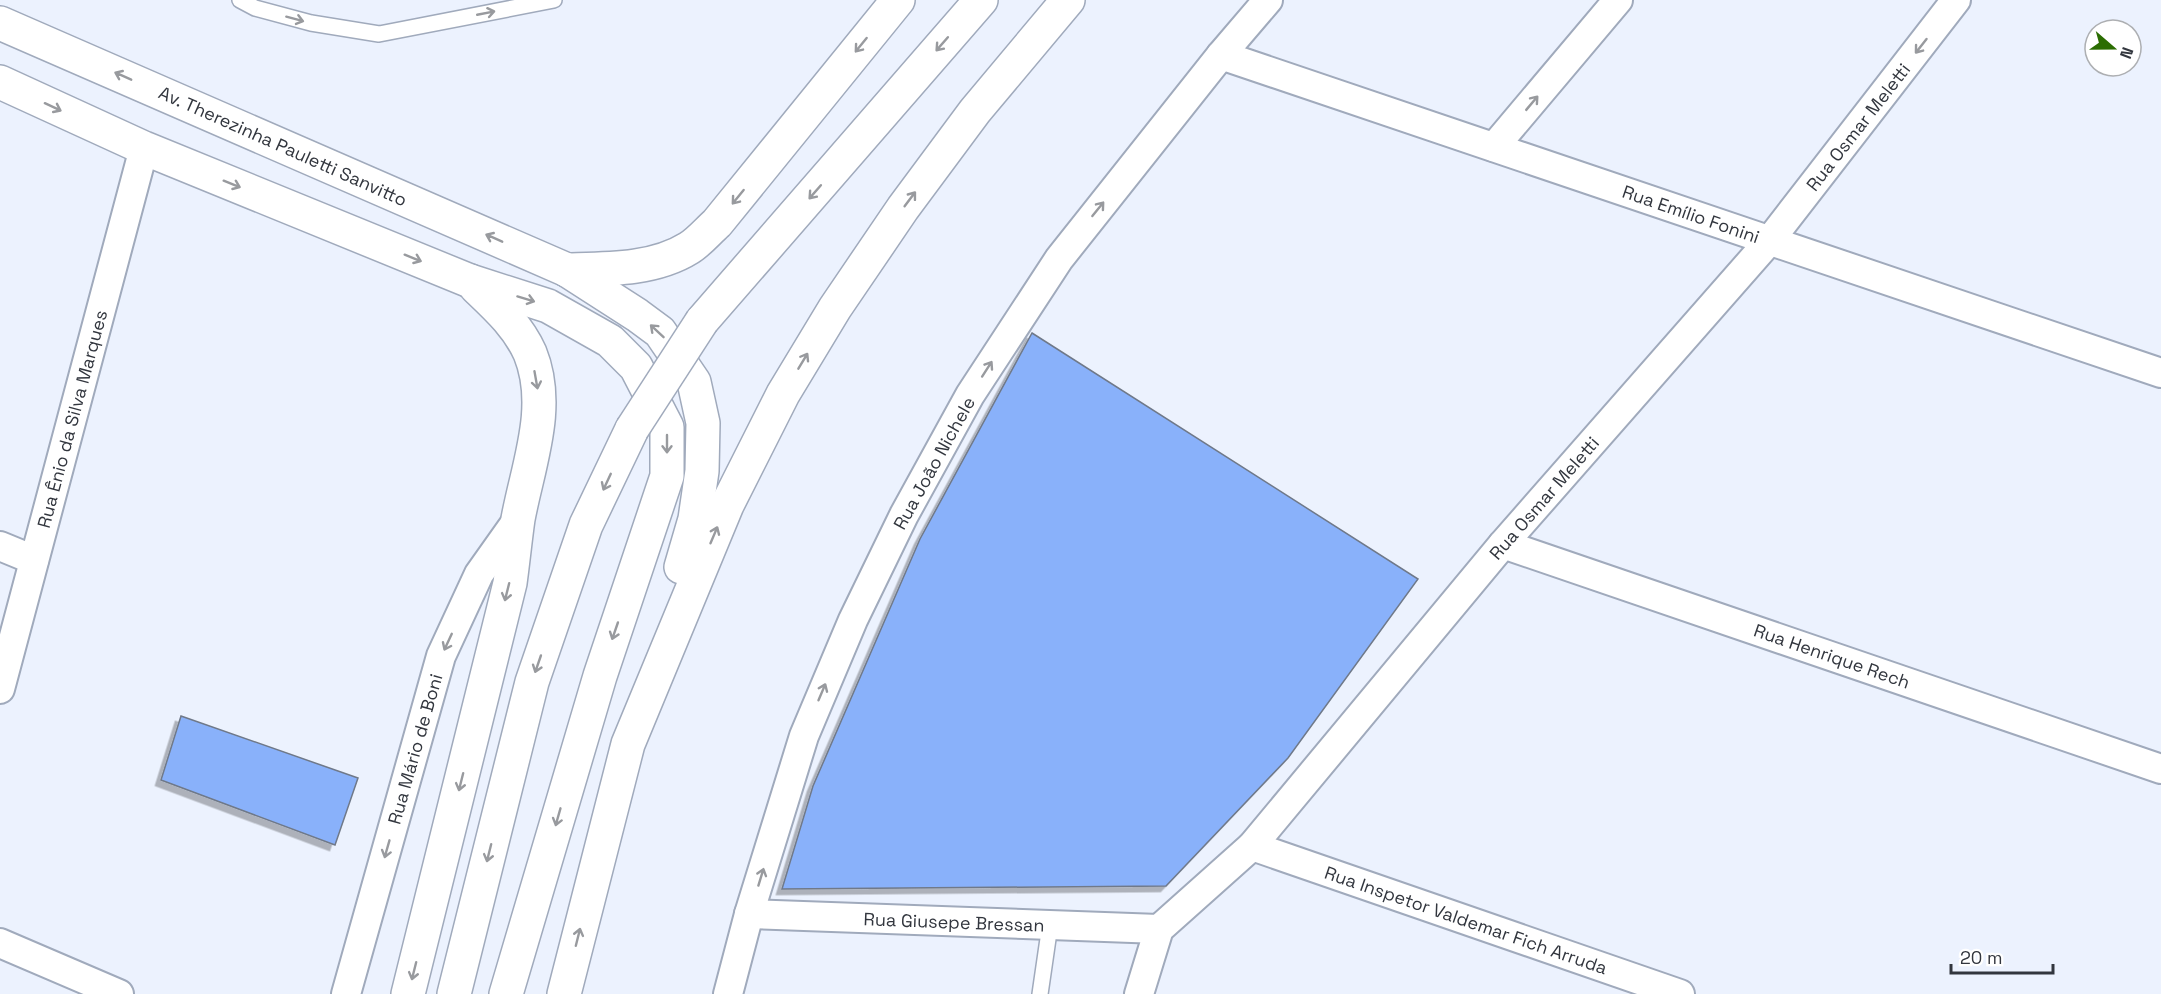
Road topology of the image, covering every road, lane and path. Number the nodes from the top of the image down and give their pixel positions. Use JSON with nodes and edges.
{"nodes":[{"id":1,"x":240,"y":0,"type":"edge"},
{"id":2,"x":554,"y":0,"type":"edge"},
{"id":3,"x":898,"y":0,"type":"edge"},
{"id":4,"x":981,"y":0,"type":"edge"},
{"id":5,"x":1068,"y":0,"type":"edge"},
{"id":6,"x":1268,"y":0,"type":"edge"},
{"id":7,"x":1618,"y":0,"type":"edge"},
{"id":8,"x":1956,"y":0,"type":"edge"},
{"id":9,"x":0,"y":23,"type":"edge"},
{"id":10,"x":1221,"y":55,"type":"junction"},
{"id":11,"x":0,"y":82,"type":"edge"},
{"id":12,"x":1494,"y":147,"type":"junction"},
{"id":13,"x":144,"y":148,"type":"junction"},
{"id":14,"x":1770,"y":240,"type":"junction"},
{"id":15,"x":567,"y":270,"type":"junction"},
{"id":16,"x":470,"y":281,"type":"junction"},
{"id":17,"x":2161,"y":373,"type":"edge"},
{"id":18,"x":518,"y":519,"type":"junction"},
{"id":19,"x":1503,"y":544,"type":"junction"},
{"id":20,"x":0,"y":546,"type":"edge"},
{"id":21,"x":34,"y":560,"type":"junction"},
{"id":22,"x":0,"y":689,"type":"edge"},
{"id":23,"x":628,"y":744,"type":"junction"},
{"id":24,"x":2161,"y":769,"type":"edge"},
{"id":25,"x":1251,"y":846,"type":"junction"},
{"id":26,"x":749,"y":914,"type":"junction"},
{"id":27,"x":1050,"y":925,"type":"junction"},
{"id":28,"x":1159,"y":929,"type":"junction"},
{"id":29,"x":0,"y":943,"type":"edge"},
{"id":30,"x":119,"y":994,"type":"edge"},
{"id":31,"x":346,"y":994,"type":"edge"},
{"id":32,"x":408,"y":994,"type":"edge"},
{"id":33,"x":454,"y":994,"type":"edge"},
{"id":34,"x":506,"y":994,"type":"edge"},
{"id":35,"x":564,"y":994,"type":"edge"},
{"id":36,"x":728,"y":994,"type":"edge"},
{"id":37,"x":1040,"y":994,"type":"edge"},
{"id":38,"x":1139,"y":994,"type":"edge"},
{"id":39,"x":1680,"y":994,"type":"edge"}],
"edges":[{"from":1,"to":2,"type":"lane","one_way":true},
{"from":3,"to":15,"type":"main road","one_way":true},
{"from":4,"to":33,"type":"main road","one_way":true,"bridge":true},
{"from":23,"to":5,"type":"main road","one_way":true},
{"from":6,"to":10,"type":"street","name":"Rua João Nichele"},
{"from":12,"to":7,"type":"street","one_way":true},
{"from":8,"to":14,"type":"street","name":"Rua Osmar Meletti","one_way":true},
{"from":15,"to":9,"type":"main road","name":"Av. Therezinha Pauletti Sanvitto","one_way":true},
{"from":10,"to":12,"type":"street","name":"Rua Emílio Fonini"},
{"from":26,"to":10,"type":"street","name":"Rua João Nichele","one_way":true},
{"from":11,"to":13,"type":"main road","one_way":true},
{"from":12,"to":14,"type":"street","name":"Rua Emílio Fonini"},
{"from":13,"to":16,"type":"main road","one_way":true},
{"from":13,"to":21,"type":"street","name":"Rua Ênio da Silva Marques"},
{"from":14,"to":17,"type":"street","name":"Rua Emílio Fonini"},
{"from":14,"to":19,"type":"street","name":"Rua Osmar Meletti"},
{"from":23,"to":15,"type":"main road","name":"Av. Therezinha Pauletti Sanvitto","one_way":true},
{"from":16,"to":18,"type":"main road","one_way":true},
{"from":16,"to":34,"type":"main road","one_way":true},
{"from":18,"to":31,"type":"street","name":"Rua Mário de Boni","one_way":true},
{"from":18,"to":32,"type":"main road","one_way":true},
{"from":19,"to":24,"type":"street","name":"Rua Henrique Rech"},
{"from":19,"to":25,"type":"street","name":"Rua Osmar Meletti"},
{"from":20,"to":21,"type":"street"},
{"from":21,"to":22,"type":"street","name":"Rua Ênio da Silva Marques"},
{"from":35,"to":23,"type":"main road","one_way":true},
{"from":25,"to":28,"type":"street","name":"Rua Osmar Meletti"},
{"from":25,"to":39,"type":"street","name":"Rua Inspetor Valdemar Fich Arruda"},
{"from":26,"to":27,"type":"street","name":"Rua Giusepe Bressan"},
{"from":26,"to":36,"type":"street","name":"Rua João Nichele"},
{"from":27,"to":28,"type":"street","name":"Rua Giusepe Bressan"},
{"from":27,"to":37,"type":"lane"},
{"from":28,"to":38,"type":"street"},
{"from":29,"to":30,"type":"street"}]}
